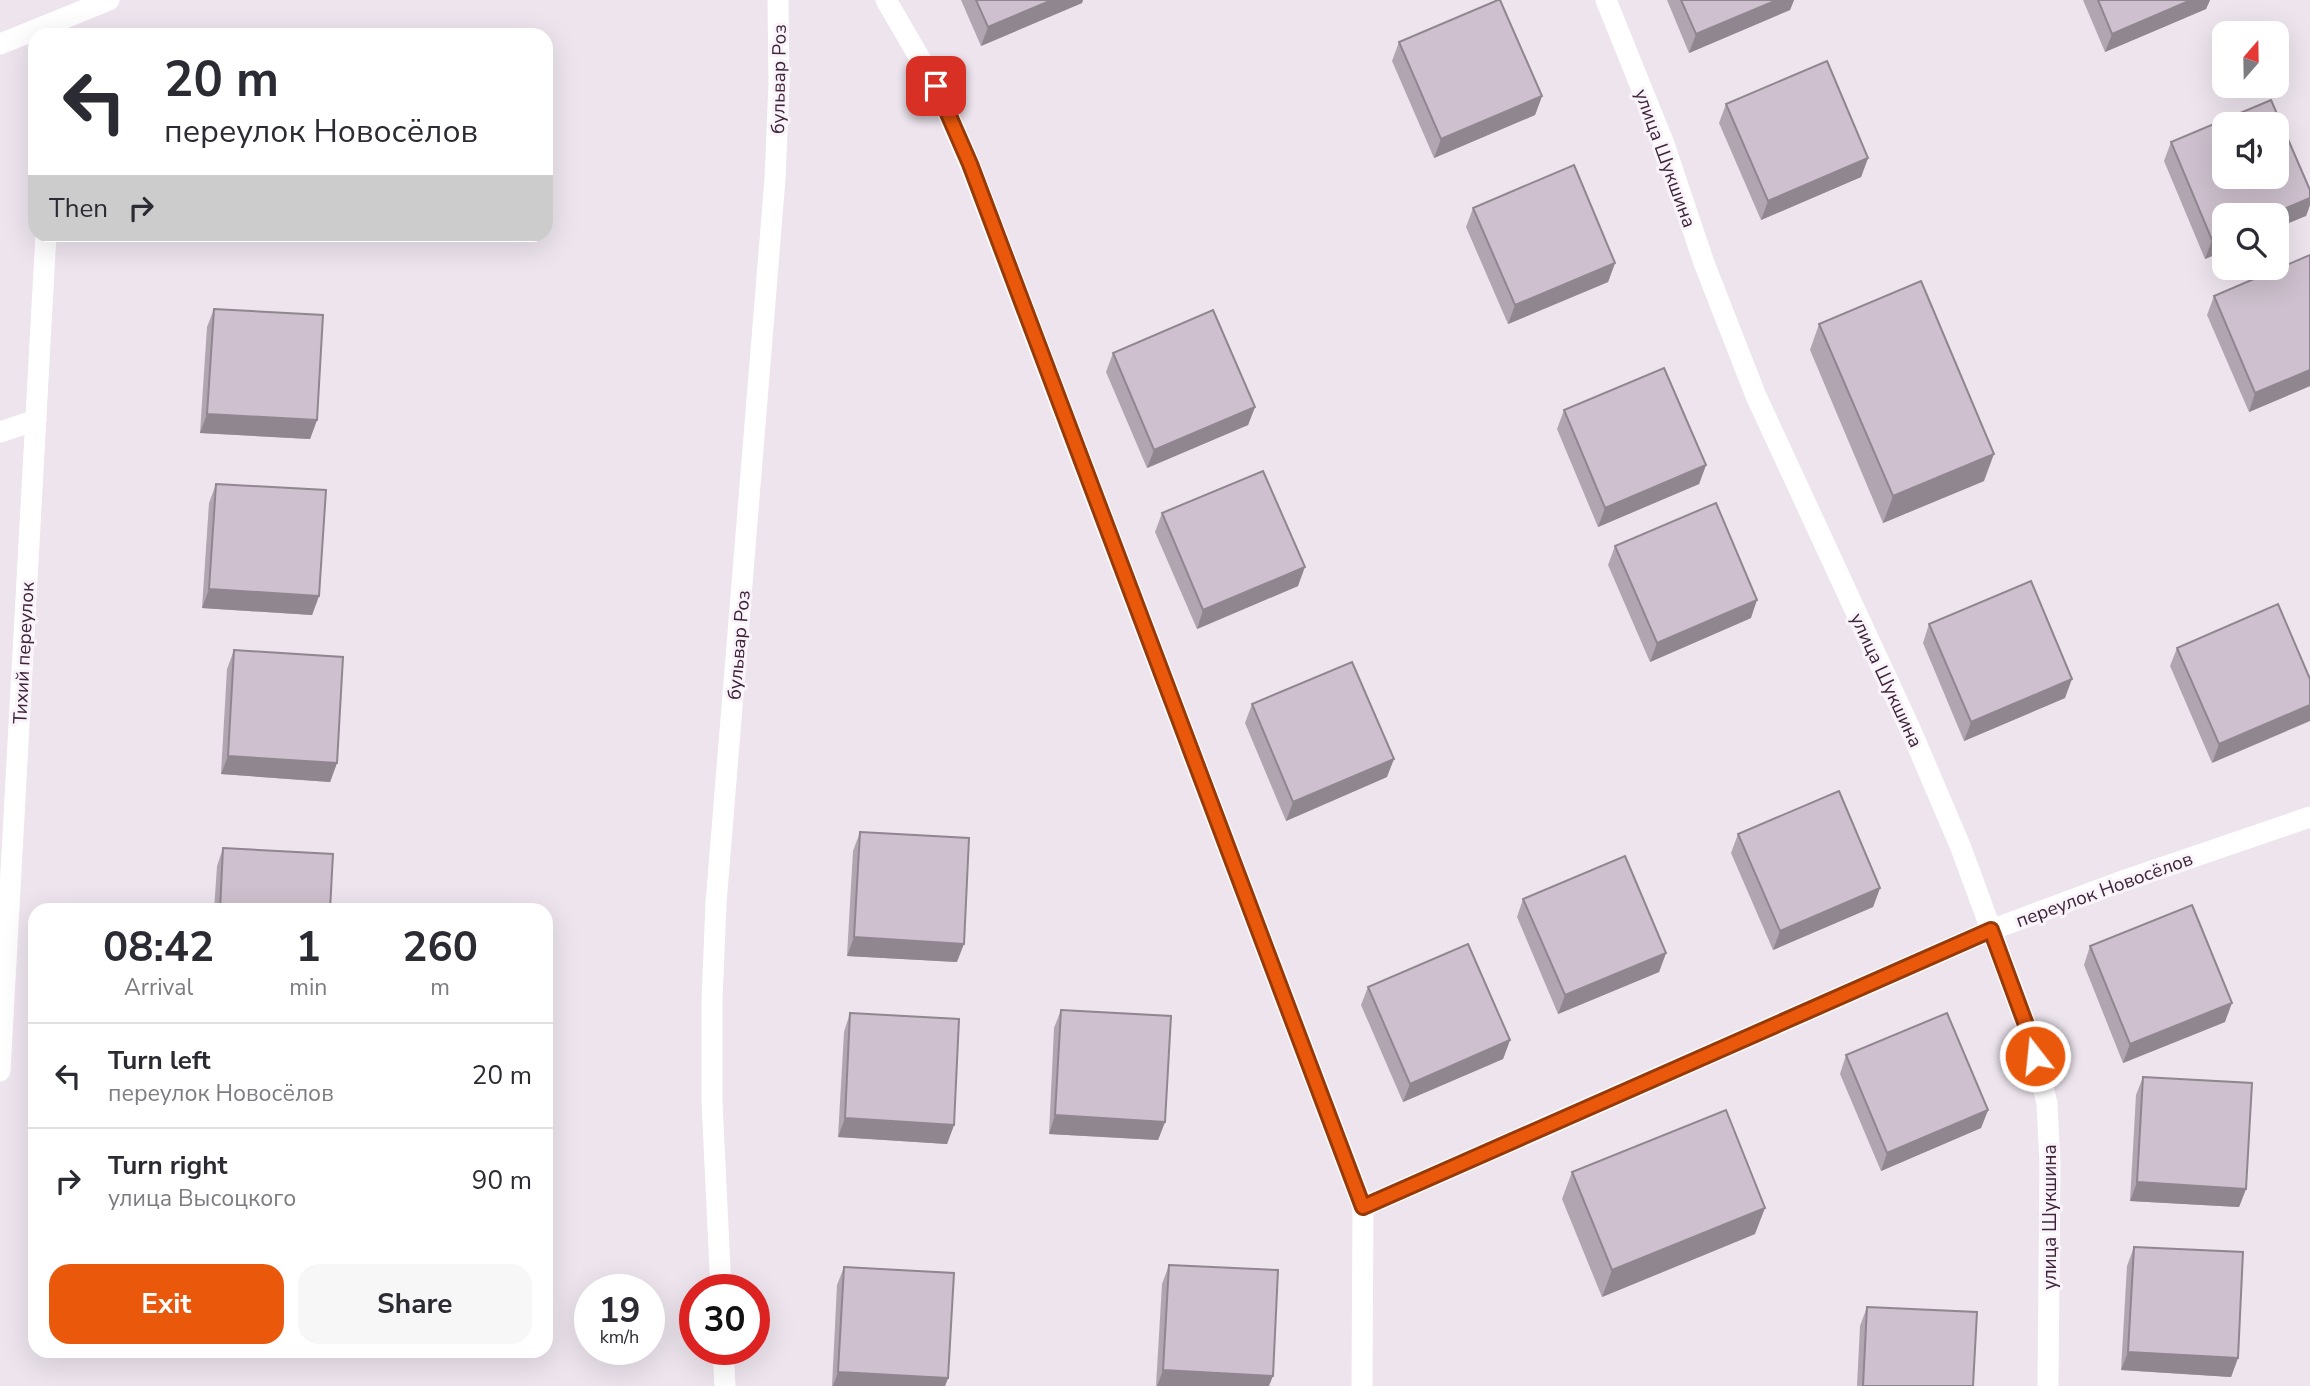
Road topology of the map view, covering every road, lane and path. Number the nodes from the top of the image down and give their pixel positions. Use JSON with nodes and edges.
{"nodes":[{"id":1,"x":109,"y":0,"type":"edge"},
{"id":2,"x":778,"y":0,"type":"edge"},
{"id":3,"x":886,"y":0,"type":"edge"},
{"id":4,"x":1606,"y":0,"type":"edge"},
{"id":5,"x":57,"y":28,"type":"edge"},
{"id":6,"x":28,"y":36,"type":"edge"},
{"id":7,"x":0,"y":44,"type":"edge"},
{"id":8,"x":46,"y":242,"type":"edge"},
{"id":9,"x":36,"y":420,"type":"junction"},
{"id":10,"x":0,"y":432,"type":"edge"},
{"id":11,"x":2310,"y":817,"type":"edge"},
{"id":12,"x":1991,"y":930,"type":"junction"},
{"id":13,"x":0,"y":1071,"type":"edge"},
{"id":14,"x":1363,"y":1207,"type":"junction"},
{"id":15,"x":720,"y":1274,"type":"edge"},
{"id":16,"x":724,"y":1365,"type":"edge"},
{"id":17,"x":725,"y":1386,"type":"edge"},
{"id":18,"x":1362,"y":1386,"type":"edge"},
{"id":19,"x":2048,"y":1386,"type":"edge"}],
"edges":[{"from":1,"to":5,"type":"street"},
{"from":2,"to":15,"type":"street","name":"бульвар Роз"},
{"from":3,"to":14,"type":"street"},
{"from":4,"to":12,"type":"street","name":"улица Шукшина"},
{"from":6,"to":7,"type":"street"},
{"from":8,"to":9,"type":"street","name":"Тихий переулок"},
{"from":9,"to":10,"type":"street"},
{"from":9,"to":13,"type":"street","name":"Тихий переулок"},
{"from":11,"to":12,"type":"street","name":"переулок Новосёлов"},
{"from":12,"to":14,"type":"street","name":"переулок Новосёлов"},
{"from":12,"to":19,"type":"street","name":"улица Шукшина"},
{"from":14,"to":18,"type":"street"},
{"from":16,"to":17,"type":"street"}]}
